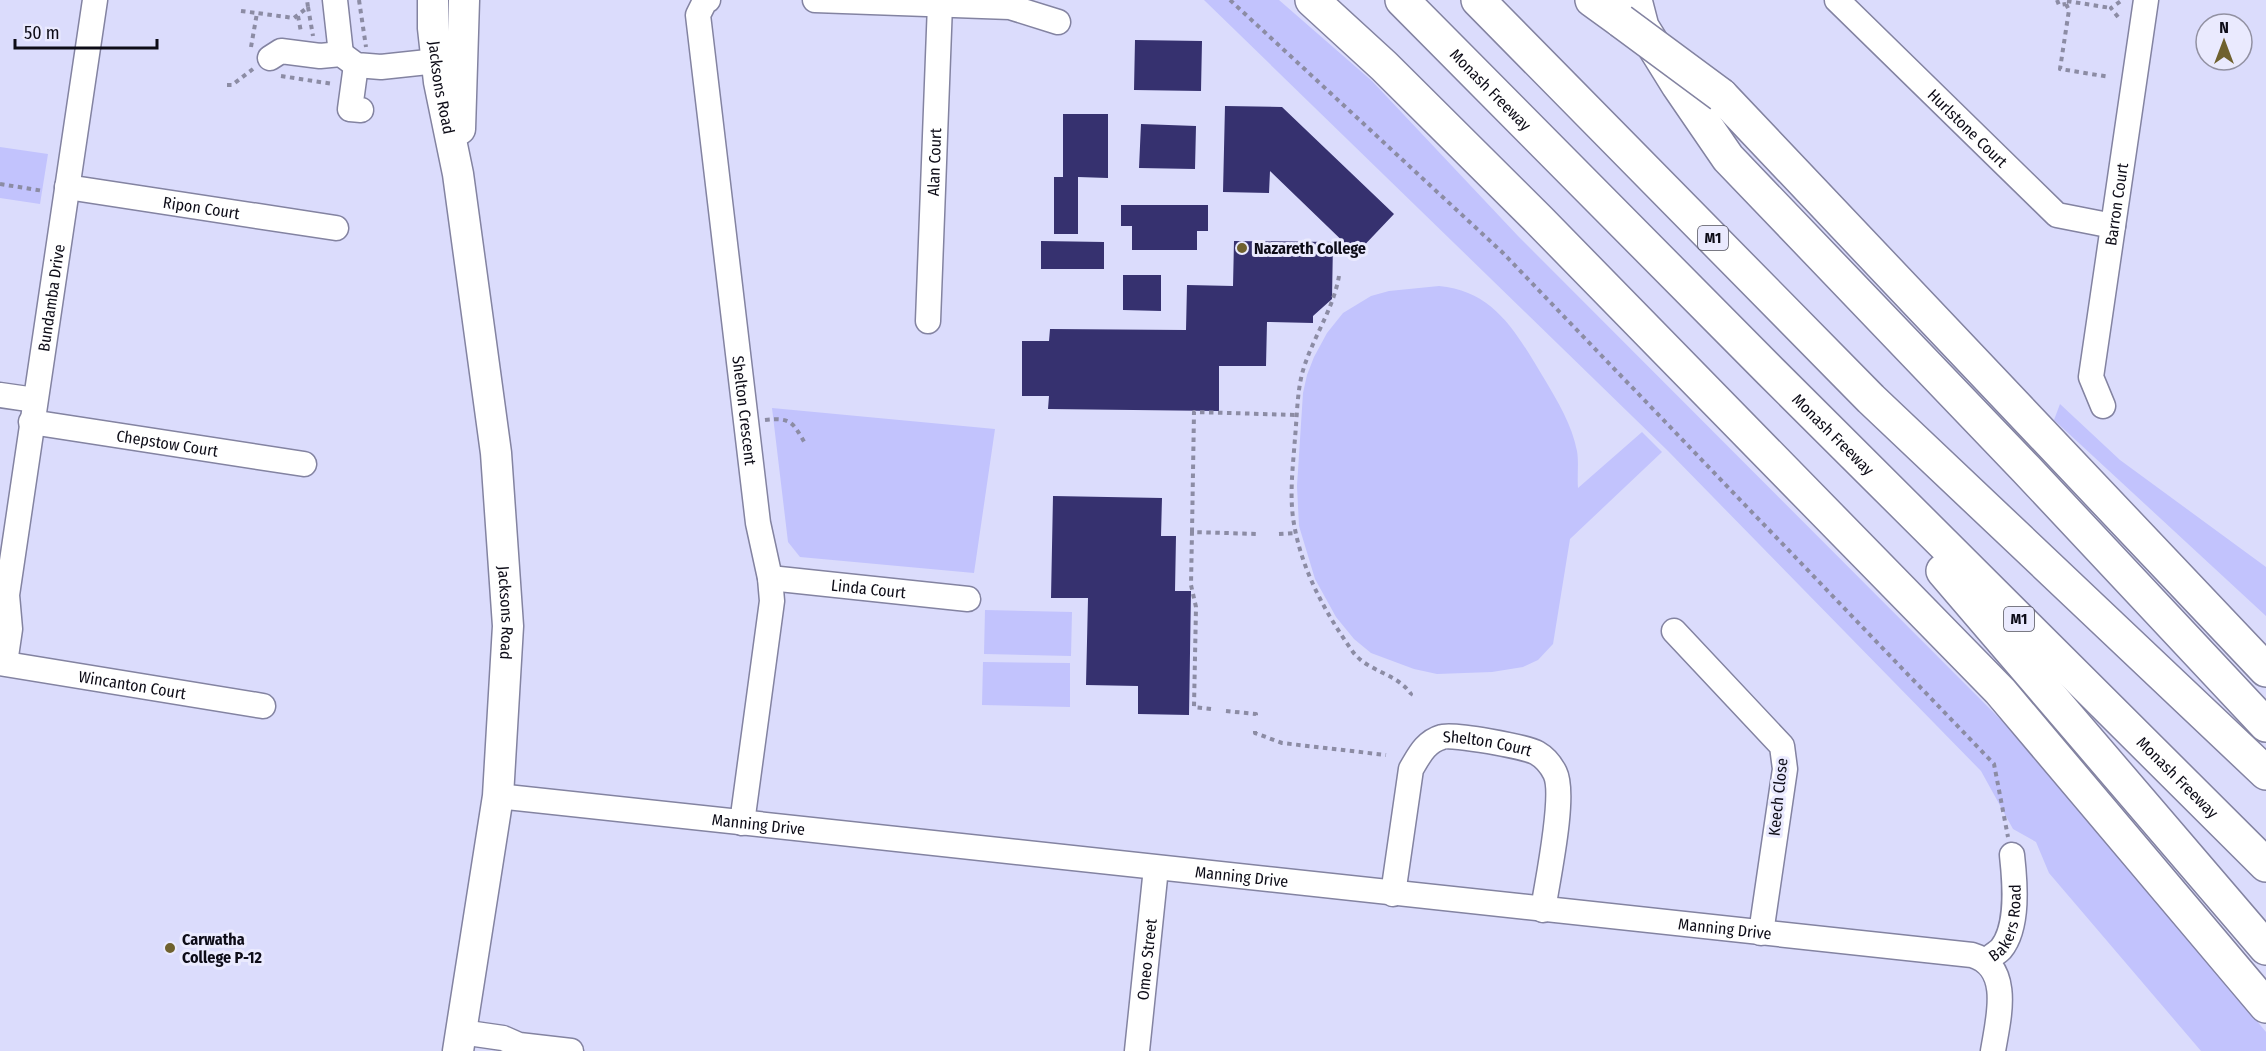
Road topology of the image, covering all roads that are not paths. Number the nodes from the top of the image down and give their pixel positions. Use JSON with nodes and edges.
{"nodes":[{"id":1,"x":95,"y":0,"type":"edge"},
{"id":2,"x":334,"y":0,"type":"edge"},
{"id":3,"x":433,"y":0,"type":"edge"},
{"id":4,"x":464,"y":0,"type":"edge"},
{"id":5,"x":708,"y":0,"type":"edge"},
{"id":6,"x":815,"y":0,"type":"edge"},
{"id":7,"x":1312,"y":0,"type":"edge"},
{"id":8,"x":1402,"y":0,"type":"edge"},
{"id":9,"x":1478,"y":0,"type":"edge"},
{"id":10,"x":1592,"y":0,"type":"edge"},
{"id":11,"x":1837,"y":0,"type":"edge"},
{"id":12,"x":2146,"y":0,"type":"edge"},
{"id":13,"x":940,"y":4,"type":"junction"},
{"id":14,"x":1628,"y":11,"type":"edge"},
{"id":15,"x":1058,"y":22,"type":"dead end"},
{"id":16,"x":271,"y":53,"type":"road end"},
{"id":17,"x":436,"y":55,"type":"junction"},
{"id":18,"x":348,"y":59,"type":"junction"},
{"id":19,"x":361,"y":110,"type":"dead end"},
{"id":20,"x":458,"y":174,"type":"junction"},
{"id":21,"x":56,"y":189,"type":"junction"},
{"id":22,"x":2113,"y":226,"type":"junction"},
{"id":23,"x":336,"y":228,"type":"dead end"},
{"id":24,"x":928,"y":321,"type":"dead end"},
{"id":25,"x":1771,"y":372,"type":"junction"},
{"id":26,"x":0,"y":396,"type":"edge"},
{"id":27,"x":2103,"y":406,"type":"dead end"},
{"id":28,"x":33,"y":411,"type":"junction"},
{"id":29,"x":304,"y":464,"type":"dead end"},
{"id":30,"x":770,"y":578,"type":"junction"},
{"id":31,"x":968,"y":599,"type":"dead end"},
{"id":32,"x":3,"y":602,"type":"edge"},
{"id":33,"x":1674,"y":631,"type":"dead end"},
{"id":34,"x":2,"y":663,"type":"edge"},
{"id":35,"x":2266,"y":670,"type":"edge"},
{"id":36,"x":263,"y":706,"type":"dead end"},
{"id":37,"x":2266,"y":725,"type":"edge"},
{"id":38,"x":2266,"y":773,"type":"edge"},
{"id":39,"x":498,"y":796,"type":"junction"},
{"id":40,"x":742,"y":823,"type":"junction"},
{"id":41,"x":2012,"y":855,"type":"road end"},
{"id":42,"x":2266,"y":865,"type":"edge"},
{"id":43,"x":1156,"y":868,"type":"junction"},
{"id":44,"x":1393,"y":894,"type":"junction"},
{"id":45,"x":1544,"y":910,"type":"junction"},
{"id":46,"x":1761,"y":933,"type":"junction"},
{"id":47,"x":2266,"y":948,"type":"edge"},
{"id":48,"x":1986,"y":960,"type":"junction"},
{"id":49,"x":2266,"y":1006,"type":"edge"},
{"id":50,"x":459,"y":1043,"type":"edge"},
{"id":51,"x":507,"y":1049,"type":"edge"},
{"id":52,"x":571,"y":1051,"type":"edge"},
{"id":53,"x":1137,"y":1051,"type":"edge"},
{"id":54,"x":1993,"y":1051,"type":"edge"}],
"edges":[{"from":1,"to":21,"type":"street","name":"Bundamba Drive"},
{"from":2,"to":18,"type":"street"},
{"from":3,"to":17,"type":"main road","name":"Jacksons Road"},
{"from":4,"to":20,"type":"main road","name":"Jacksons Road"},
{"from":5,"to":30,"type":"street","name":"Shelton Crescent"},
{"from":6,"to":13,"type":"street"},
{"from":7,"to":49,"type":"highway"},
{"from":8,"to":25,"type":"highway","name":"Monash Freeway","number":"M1"},
{"from":9,"to":38,"type":"highway","number":"M1"},
{"from":10,"to":14,"type":"highway"},
{"from":11,"to":22,"type":"street","name":"Hurlstone Court"},
{"from":12,"to":22,"type":"street","name":"Barron Court"},
{"from":13,"to":15,"type":"street"},
{"from":13,"to":24,"type":"street","name":"Alan Court"},
{"from":14,"to":35,"type":"highway","bridge":true},
{"from":14,"to":37,"type":"highway"},
{"from":16,"to":18,"type":"street"},
{"from":17,"to":18,"type":"street"},
{"from":17,"to":20,"type":"main road","name":"Jacksons Road"},
{"from":18,"to":19,"type":"street"},
{"from":20,"to":39,"type":"main road","name":"Jacksons Road"},
{"from":21,"to":23,"type":"street","name":"Ripon Court"},
{"from":21,"to":28,"type":"street","name":"Bundamba Drive"},
{"from":22,"to":27,"type":"street","name":"Barron Court"},
{"from":25,"to":42,"type":"highway","name":"Monash Freeway","number":"M1"},
{"from":25,"to":47,"type":"highway"},
{"from":26,"to":28,"type":"street","name":"Chepstow Court"},
{"from":28,"to":29,"type":"street","name":"Chepstow Court"},
{"from":28,"to":32,"type":"street","name":"Bundamba Drive"},
{"from":30,"to":31,"type":"street","name":"Linda Court"},
{"from":30,"to":40,"type":"street","name":"Shelton Crescent"},
{"from":32,"to":34,"type":"street","name":"Bundamba Drive"},
{"from":33,"to":46,"type":"street","name":"Keech Close"},
{"from":34,"to":36,"type":"street","name":"Wincanton Court"},
{"from":39,"to":40,"type":"street","name":"Manning Drive"},
{"from":39,"to":50,"type":"main road","name":"Jacksons Road"},
{"from":40,"to":43,"type":"street","name":"Manning Drive"},
{"from":41,"to":48,"type":"street","name":"Bakers Road"},
{"from":43,"to":44,"type":"street","name":"Manning Drive"},
{"from":43,"to":53,"type":"street","name":"Omeo Street"},
{"from":44,"to":45,"type":"street","name":"Manning Drive"},
{"from":44,"to":45,"type":"street","name":"Shelton Court"},
{"from":45,"to":46,"type":"street","name":"Manning Drive"},
{"from":46,"to":48,"type":"street","name":"Manning Drive"},
{"from":48,"to":54,"type":"street","name":"Bakers Road"},
{"from":50,"to":51,"type":"street"},
{"from":51,"to":52,"type":"street"}]}
